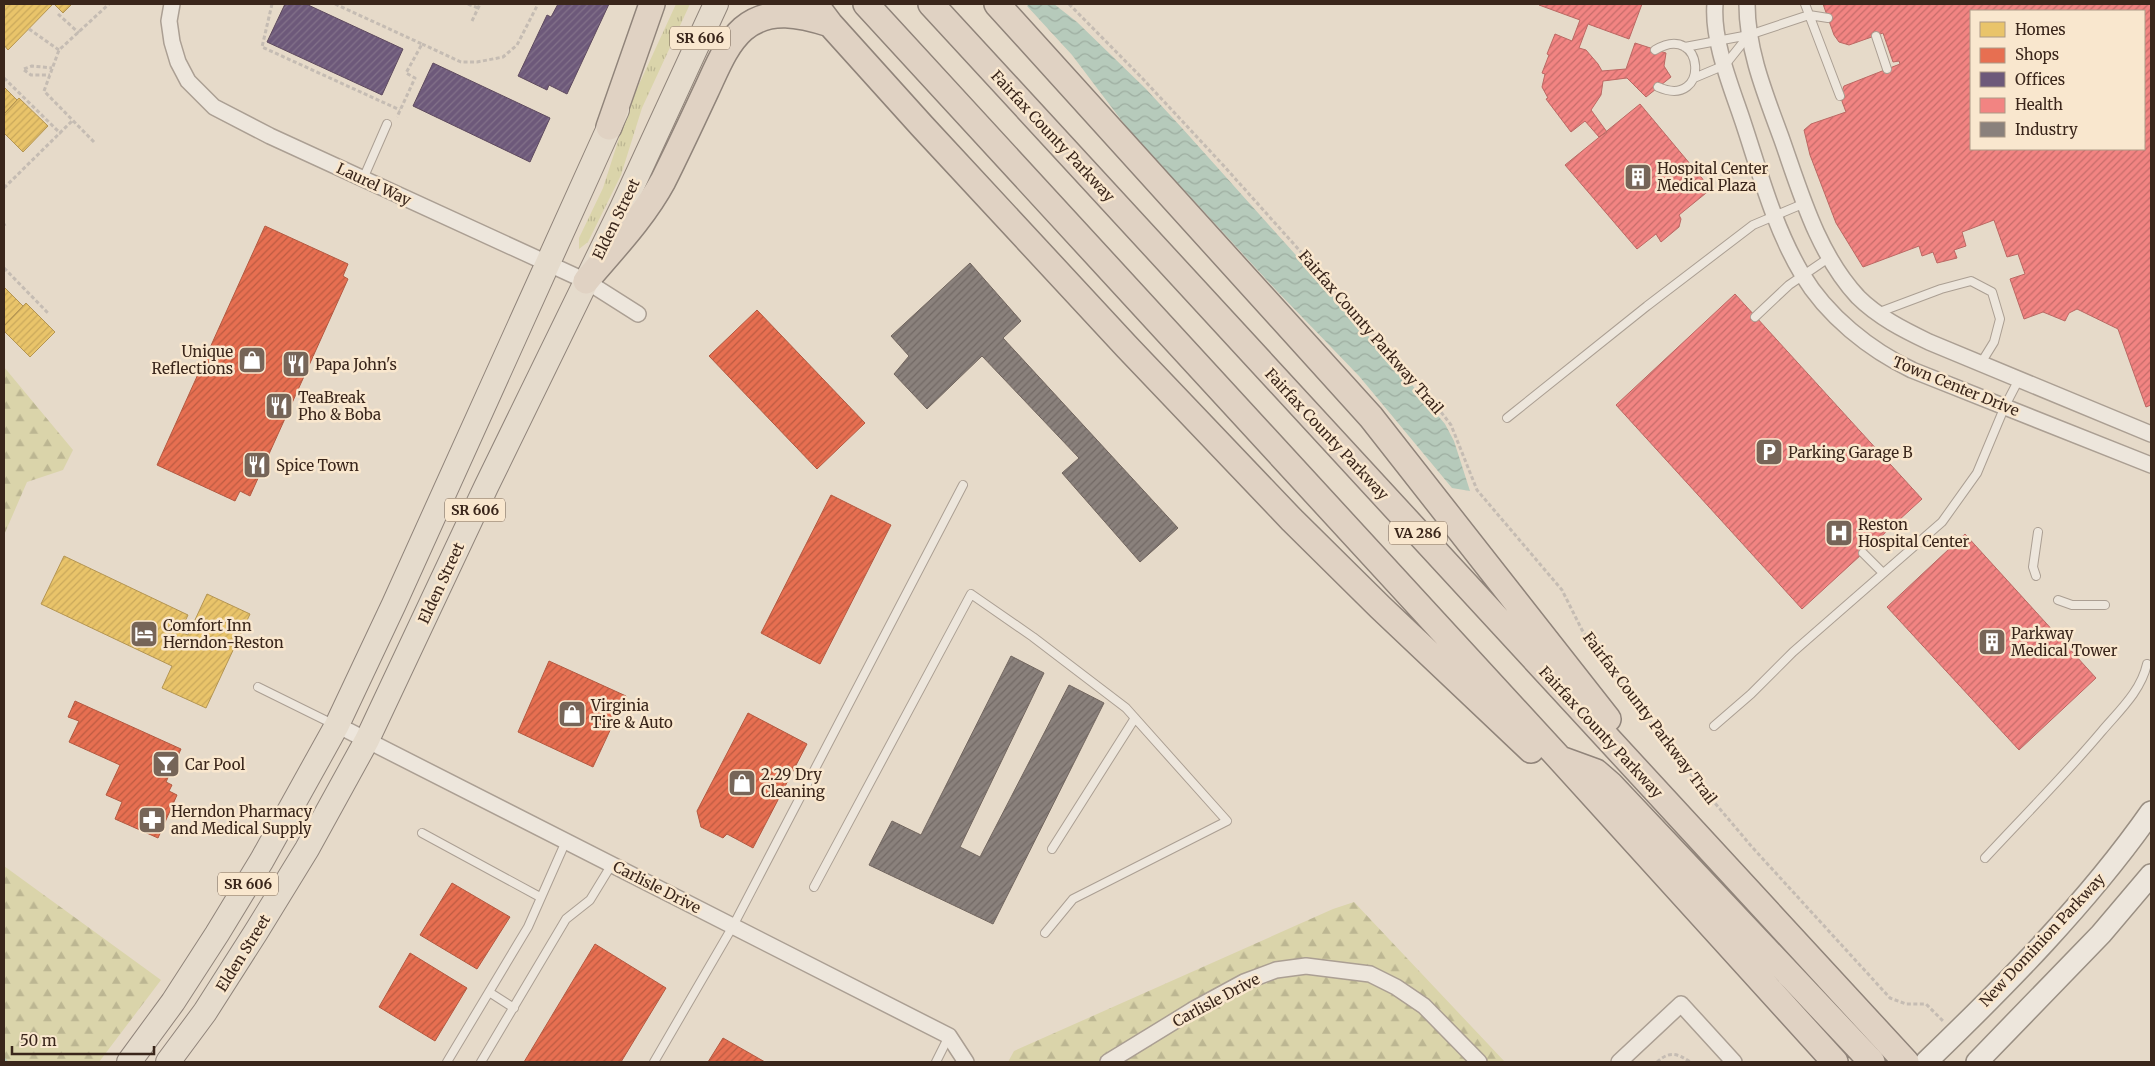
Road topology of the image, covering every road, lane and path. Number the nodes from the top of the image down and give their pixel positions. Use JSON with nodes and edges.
{"nodes":[{"id":1,"x":109,"y":4,"type":"edge"},
{"id":2,"x":172,"y":4,"type":"edge"},
{"id":3,"x":272,"y":4,"type":"edge"},
{"id":4,"x":335,"y":4,"type":"edge"},
{"id":5,"x":468,"y":4,"type":"edge"},
{"id":6,"x":480,"y":4,"type":"edge"},
{"id":7,"x":538,"y":4,"type":"edge"},
{"id":8,"x":652,"y":4,"type":"edge"},
{"id":9,"x":666,"y":4,"type":"edge"},
{"id":10,"x":716,"y":4,"type":"edge"},
{"id":11,"x":815,"y":4,"type":"edge"},
{"id":12,"x":931,"y":4,"type":"edge"},
{"id":13,"x":997,"y":4,"type":"edge"},
{"id":14,"x":1069,"y":4,"type":"edge"},
{"id":15,"x":1715,"y":4,"type":"edge"},
{"id":16,"x":1747,"y":4,"type":"edge"},
{"id":17,"x":1805,"y":4,"type":"edge"},
{"id":18,"x":868,"y":6,"type":"edge"},
{"id":19,"x":478,"y":8,"type":"junction"},
{"id":20,"x":58,"y":14,"type":"dead end"},
{"id":21,"x":1809,"y":16,"type":"junction"},
{"id":22,"x":1828,"y":18,"type":"dead end"},
{"id":23,"x":472,"y":21,"type":"dead end"},
{"id":24,"x":830,"y":24,"type":"junction"},
{"id":25,"x":29,"y":29,"type":"dead end"},
{"id":26,"x":79,"y":33,"type":"junction"},
{"id":27,"x":1749,"y":35,"type":"junction"},
{"id":28,"x":1876,"y":36,"type":"dead end"},
{"id":29,"x":1718,"y":40,"type":"junction"},
{"id":30,"x":422,"y":44,"type":"junction"},
{"id":31,"x":1686,"y":47,"type":"junction"},
{"id":32,"x":59,"y":50,"type":"junction"},
{"id":33,"x":1655,"y":50,"type":"dead end"},
{"id":34,"x":1725,"y":65,"type":"junction"},
{"id":35,"x":52,"y":68,"type":"junction"},
{"id":36,"x":1887,"y":69,"type":"dead end"},
{"id":37,"x":50,"y":75,"type":"junction"},
{"id":38,"x":4,"y":78,"type":"edge"},
{"id":39,"x":1694,"y":78,"type":"junction"},
{"id":40,"x":1658,"y":87,"type":"dead end"},
{"id":41,"x":1840,"y":96,"type":"dead end"},
{"id":42,"x":400,"y":110,"type":"junction"},
{"id":43,"x":396,"y":118,"type":"dead end"},
{"id":44,"x":73,"y":120,"type":"junction"},
{"id":45,"x":387,"y":124,"type":"dead end"},
{"id":46,"x":609,"y":127,"type":"junction"},
{"id":47,"x":60,"y":134,"type":"junction"},
{"id":48,"x":94,"y":142,"type":"dead end"},
{"id":49,"x":363,"y":179,"type":"junction"},
{"id":50,"x":4,"y":188,"type":"edge"},
{"id":51,"x":1805,"y":203,"type":"junction"},
{"id":52,"x":1774,"y":216,"type":"junction"},
{"id":53,"x":1830,"y":256,"type":"junction"},
{"id":54,"x":549,"y":263,"type":"junction"},
{"id":55,"x":4,"y":268,"type":"edge"},
{"id":56,"x":1802,"y":275,"type":"junction"},
{"id":57,"x":586,"y":281,"type":"junction"},
{"id":58,"x":48,"y":313,"type":"dead end"},
{"id":59,"x":1876,"y":313,"type":"junction"},
{"id":60,"x":638,"y":314,"type":"dead end"},
{"id":61,"x":1755,"y":317,"type":"dead end"},
{"id":62,"x":1981,"y":364,"type":"junction"},
{"id":63,"x":2018,"y":381,"type":"junction"},
{"id":64,"x":2004,"y":406,"type":"junction"},
{"id":65,"x":1507,"y":418,"type":"dead end"},
{"id":66,"x":2151,"y":434,"type":"edge"},
{"id":67,"x":2151,"y":465,"type":"edge"},
{"id":68,"x":963,"y":485,"type":"dead end"},
{"id":69,"x":2038,"y":532,"type":"dead end"},
{"id":70,"x":1863,"y":553,"type":"dead end"},
{"id":71,"x":1883,"y":573,"type":"junction"},
{"id":72,"x":2036,"y":576,"type":"dead end"},
{"id":73,"x":2058,"y":600,"type":"dead end"},
{"id":74,"x":2106,"y":605,"type":"dead end"},
{"id":75,"x":2146,"y":664,"type":"dead end"},
{"id":76,"x":258,"y":687,"type":"dead end"},
{"id":77,"x":1135,"y":718,"type":"junction"},
{"id":78,"x":337,"y":726,"type":"junction"},
{"id":79,"x":1714,"y":726,"type":"dead end"},
{"id":80,"x":367,"y":740,"type":"junction"},
{"id":81,"x":1561,"y":760,"type":"junction"},
{"id":82,"x":2151,"y":812,"type":"edge"},
{"id":83,"x":422,"y":833,"type":"dead end"},
{"id":84,"x":566,"y":841,"type":"junction"},
{"id":85,"x":1052,"y":849,"type":"dead end"},
{"id":86,"x":1985,"y":858,"type":"dead end"},
{"id":87,"x":1719,"y":861,"type":"junction"},
{"id":88,"x":612,"y":864,"type":"junction"},
{"id":89,"x":2151,"y":875,"type":"edge"},
{"id":90,"x":814,"y":887,"type":"dead end"},
{"id":91,"x":1679,"y":892,"type":"junction"},
{"id":92,"x":540,"y":897,"type":"junction"},
{"id":93,"x":733,"y":926,"type":"junction"},
{"id":94,"x":1045,"y":934,"type":"dead end"},
{"id":95,"x":489,"y":992,"type":"junction"},
{"id":96,"x":514,"y":1008,"type":"junction"},
{"id":97,"x":1933,"y":1010,"type":"dead end"},
{"id":98,"x":949,"y":1036,"type":"junction"},
{"id":99,"x":129,"y":1062,"type":"edge"},
{"id":100,"x":168,"y":1062,"type":"edge"},
{"id":101,"x":447,"y":1062,"type":"edge"},
{"id":102,"x":481,"y":1062,"type":"edge"},
{"id":103,"x":654,"y":1062,"type":"edge"},
{"id":104,"x":936,"y":1062,"type":"edge"},
{"id":105,"x":966,"y":1062,"type":"edge"},
{"id":106,"x":1108,"y":1062,"type":"edge"},
{"id":107,"x":1479,"y":1062,"type":"edge"},
{"id":108,"x":1619,"y":1062,"type":"edge"},
{"id":109,"x":1657,"y":1062,"type":"edge"},
{"id":110,"x":1690,"y":1062,"type":"edge"},
{"id":111,"x":1734,"y":1062,"type":"edge"},
{"id":112,"x":1835,"y":1062,"type":"edge"},
{"id":113,"x":1872,"y":1062,"type":"edge"},
{"id":114,"x":1906,"y":1062,"type":"edge"},
{"id":115,"x":1926,"y":1062,"type":"edge"},
{"id":116,"x":1978,"y":1062,"type":"edge"}],
"edges":[{"from":1,"to":26,"type":"path"},
{"from":2,"to":49,"type":"street","name":"Laurel Way"},
{"from":3,"to":42,"type":"path"},
{"from":4,"to":30,"type":"path"},
{"from":5,"to":19,"type":"path"},
{"from":6,"to":19,"type":"path"},
{"from":7,"to":30,"type":"path"},
{"from":8,"to":46,"type":"highway"},
{"from":9,"to":46,"type":"main road","number":"SR 606"},
{"from":10,"to":57,"type":"main road","name":"Elden Street","number":"SR 606"},
{"from":11,"to":24,"type":"highway"},
{"from":12,"to":87,"type":"highway","name":"Fairfax County Parkway","number":"VA 286"},
{"from":13,"to":87,"type":"highway"},
{"from":14,"to":97,"type":"path","name":"Fairfax County Parkway Trail"},
{"from":15,"to":29,"type":"street","name":"Town Center Drive"},
{"from":16,"to":27,"type":"street","name":"Town Center Drive"},
{"from":17,"to":21,"type":"lane"},
{"from":18,"to":81,"type":"highway","number":"VA 286"},
{"from":19,"to":23,"type":"path"},
{"from":20,"to":26,"type":"path"},
{"from":21,"to":22,"type":"lane"},
{"from":21,"to":27,"type":"lane"},
{"from":21,"to":41,"type":"lane"},
{"from":24,"to":57,"type":"highway"},
{"from":24,"to":91,"type":"highway"},
{"from":25,"to":32,"type":"path"},
{"from":26,"to":32,"type":"path"},
{"from":27,"to":29,"type":"lane"},
{"from":27,"to":34,"type":"lane"},
{"from":27,"to":51,"type":"street","name":"Town Center Drive"},
{"from":28,"to":36,"type":"lane"},
{"from":29,"to":31,"type":"lane"},
{"from":29,"to":34,"type":"street","name":"Town Center Drive"},
{"from":30,"to":42,"type":"path"},
{"from":31,"to":33,"type":"lane"},
{"from":31,"to":39,"type":"lane"},
{"from":32,"to":35,"type":"path"},
{"from":34,"to":39,"type":"lane"},
{"from":34,"to":52,"type":"street","name":"Town Center Drive"},
{"from":35,"to":37,"type":"path"},
{"from":35,"to":37,"type":"path"},
{"from":37,"to":44,"type":"path"},
{"from":38,"to":47,"type":"path"},
{"from":39,"to":40,"type":"lane"},
{"from":42,"to":43,"type":"path"},
{"from":44,"to":47,"type":"path"},
{"from":44,"to":48,"type":"path"},
{"from":45,"to":49,"type":"lane"},
{"from":46,"to":54,"type":"main road","number":"SR 606"},
{"from":47,"to":50,"type":"path"},
{"from":49,"to":54,"type":"street","name":"Laurel Way"},
{"from":51,"to":52,"type":"lane"},
{"from":51,"to":53,"type":"street","name":"Town Center Drive"},
{"from":52,"to":56,"type":"street","name":"Town Center Drive"},
{"from":52,"to":65,"type":"lane"},
{"from":53,"to":56,"type":"lane"},
{"from":53,"to":59,"type":"street","name":"Town Center Drive"},
{"from":54,"to":57,"type":"street","name":"Laurel Way"},
{"from":54,"to":78,"type":"main road","number":"SR 606"},
{"from":55,"to":58,"type":"path"},
{"from":56,"to":61,"type":"lane"},
{"from":56,"to":64,"type":"street","name":"Town Center Drive"},
{"from":57,"to":60,"type":"street","name":"Laurel Way"},
{"from":57,"to":80,"type":"main road","name":"Elden Street","number":"SR 606"},
{"from":59,"to":62,"type":"street","name":"Town Center Drive"},
{"from":59,"to":62,"type":"lane"},
{"from":62,"to":63,"type":"street","name":"Town Center Drive"},
{"from":63,"to":64,"type":"lane"},
{"from":63,"to":66,"type":"street","name":"Town Center Drive"},
{"from":64,"to":67,"type":"street","name":"Town Center Drive"},
{"from":64,"to":71,"type":"lane"},
{"from":68,"to":93,"type":"lane"},
{"from":69,"to":72,"type":"lane"},
{"from":70,"to":71,"type":"lane"},
{"from":71,"to":79,"type":"lane"},
{"from":73,"to":74,"type":"lane"},
{"from":75,"to":86,"type":"lane"},
{"from":76,"to":78,"type":"lane"},
{"from":77,"to":85,"type":"lane"},
{"from":77,"to":90,"type":"lane"},
{"from":77,"to":94,"type":"lane"},
{"from":78,"to":80,"type":"street","name":"Carlisle Drive"},
{"from":78,"to":99,"type":"main road","number":"SR 606"},
{"from":80,"to":84,"type":"street","name":"Carlisle Drive"},
{"from":80,"to":100,"type":"main road","name":"Elden Street","number":"SR 606"},
{"from":81,"to":91,"type":"highway","number":"VA 286"},
{"from":81,"to":113,"type":"highway"},
{"from":82,"to":115,"type":"main road","name":"New Dominion Parkway"},
{"from":83,"to":92,"type":"lane"},
{"from":84,"to":88,"type":"street","name":"Carlisle Drive"},
{"from":84,"to":92,"type":"lane"},
{"from":87,"to":114,"type":"highway","name":"Fairfax County Parkway","number":"VA 286"},
{"from":88,"to":93,"type":"street","name":"Carlisle Drive"},
{"from":88,"to":96,"type":"lane"},
{"from":89,"to":116,"type":"main road"},
{"from":91,"to":112,"type":"highway","number":"VA 286"},
{"from":92,"to":95,"type":"lane"},
{"from":93,"to":98,"type":"street","name":"Carlisle Drive"},
{"from":93,"to":103,"type":"lane"},
{"from":95,"to":96,"type":"lane"},
{"from":95,"to":101,"type":"lane"},
{"from":96,"to":102,"type":"lane"},
{"from":98,"to":104,"type":"lane"},
{"from":98,"to":105,"type":"street","name":"Carlisle Drive"},
{"from":106,"to":107,"type":"street","name":"Carlisle Drive"},
{"from":108,"to":111,"type":"street"},
{"from":109,"to":110,"type":"path"}]}
